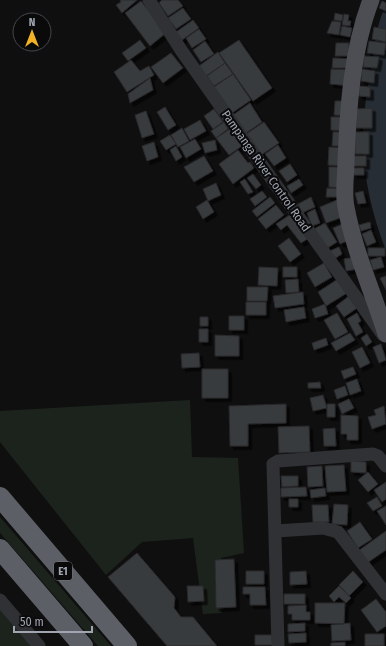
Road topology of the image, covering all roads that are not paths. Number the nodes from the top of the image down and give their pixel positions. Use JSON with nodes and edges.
{"nodes":[{"id":1,"x":149,"y":0,"type":"edge"},
{"id":2,"x":371,"y":0,"type":"edge"},
{"id":3,"x":386,"y":334,"type":"edge"},
{"id":4,"x":386,"y":339,"type":"edge"},
{"id":5,"x":386,"y":466,"type":"edge"},
{"id":6,"x":0,"y":497,"type":"edge"},
{"id":7,"x":276,"y":531,"type":"junction"},
{"id":8,"x":0,"y":549,"type":"edge"},
{"id":9,"x":386,"y":594,"type":"edge"},
{"id":10,"x":0,"y":600,"type":"edge"},
{"id":11,"x":39,"y":646,"type":"edge"},
{"id":12,"x":83,"y":646,"type":"edge"},
{"id":13,"x":127,"y":646,"type":"edge"},
{"id":14,"x":278,"y":646,"type":"edge"}],
"edges":[{"from":1,"to":4,"type":"street","name":"Pampanga River Control Road"},
{"from":2,"to":3,"type":"main road"},
{"from":5,"to":7,"type":"street"},
{"from":6,"to":13,"type":"highway","number":"E1"},
{"from":7,"to":9,"type":"street"},
{"from":7,"to":14,"type":"street"},
{"from":8,"to":12,"type":"highway"},
{"from":10,"to":11,"type":"street"}]}
